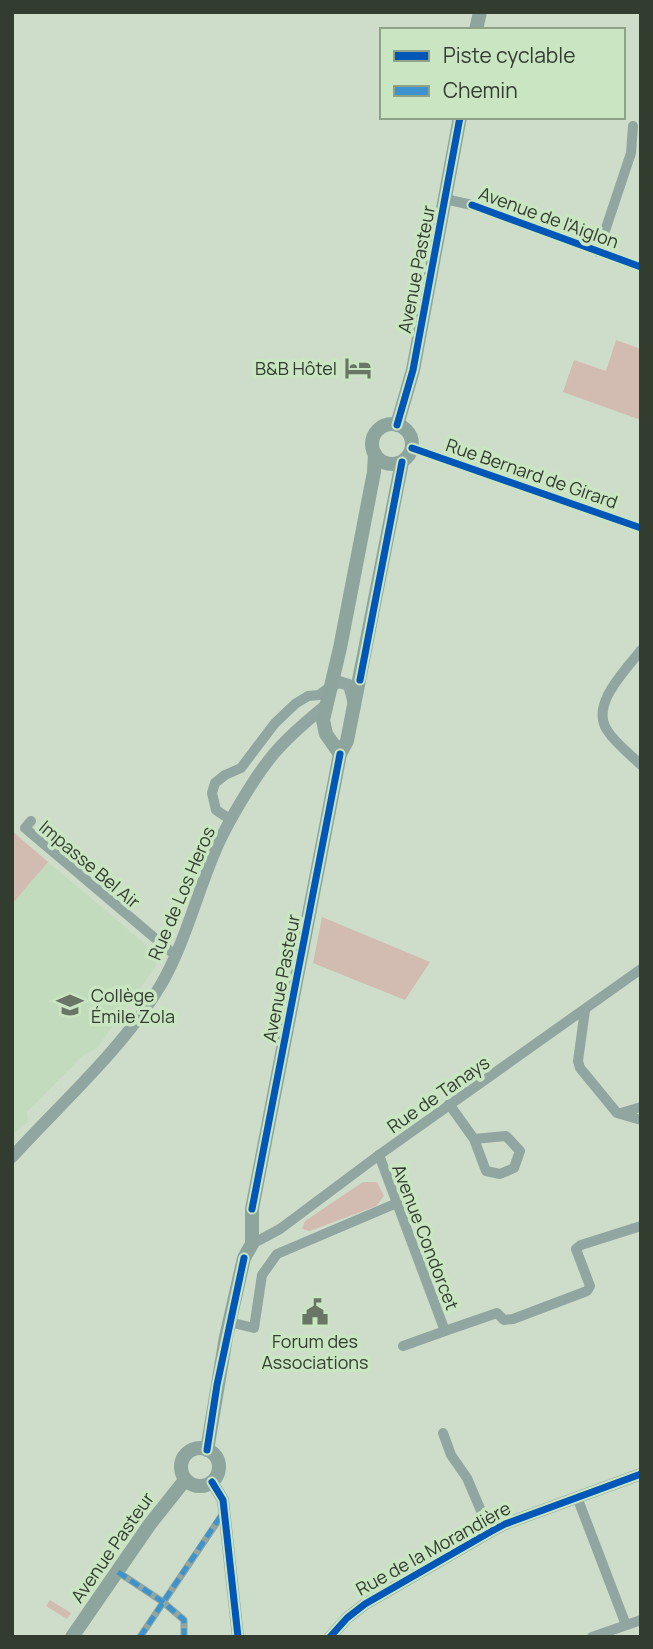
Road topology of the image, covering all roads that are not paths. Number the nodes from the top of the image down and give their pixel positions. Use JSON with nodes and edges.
{"nodes":[{"id":1,"x":460,"y":119,"type":"edge"},
{"id":2,"x":633,"y":126,"type":"dead end"},
{"id":3,"x":445,"y":199,"type":"junction"},
{"id":4,"x":598,"y":252,"type":"junction"},
{"id":5,"x":641,"y":267,"type":"edge"},
{"id":6,"x":397,"y":425,"type":"junction"},
{"id":7,"x":412,"y":447,"type":"junction"},
{"id":8,"x":375,"y":454,"type":"junction"},
{"id":9,"x":402,"y":462,"type":"junction"},
{"id":10,"x":641,"y":528,"type":"edge"},
{"id":11,"x":641,"y":650,"type":"edge"},
{"id":12,"x":331,"y":685,"type":"junction"},
{"id":13,"x":354,"y":704,"type":"junction"},
{"id":14,"x":325,"y":706,"type":"junction"},
{"id":15,"x":296,"y":730,"type":"junction"},
{"id":16,"x":326,"y":734,"type":"junction"},
{"id":17,"x":340,"y":754,"type":"junction"},
{"id":18,"x":641,"y":765,"type":"edge"},
{"id":19,"x":31,"y":821,"type":"dead end"},
{"id":20,"x":231,"y":821,"type":"junction"},
{"id":21,"x":176,"y":956,"type":"junction"},
{"id":22,"x":641,"y":968,"type":"edge"},
{"id":23,"x":585,"y":1010,"type":"junction"},
{"id":24,"x":449,"y":1104,"type":"junction"},
{"id":25,"x":641,"y":1107,"type":"edge"},
{"id":26,"x":617,"y":1113,"type":"junction"},
{"id":27,"x":641,"y":1120,"type":"edge"},
{"id":28,"x":474,"y":1139,"type":"junction"},
{"id":29,"x":379,"y":1155,"type":"junction"},
{"id":30,"x":12,"y":1157,"type":"edge"},
{"id":31,"x":397,"y":1203,"type":"junction"},
{"id":32,"x":641,"y":1226,"type":"edge"},
{"id":33,"x":253,"y":1244,"type":"junction"},
{"id":34,"x":229,"y":1322,"type":"junction"},
{"id":35,"x":445,"y":1331,"type":"junction"},
{"id":36,"x":403,"y":1346,"type":"dead end"},
{"id":37,"x":443,"y":1433,"type":"dead end"},
{"id":38,"x":208,"y":1450,"type":"junction"},
{"id":39,"x":641,"y":1474,"type":"edge"},
{"id":40,"x":185,"y":1480,"type":"junction"},
{"id":41,"x":212,"y":1482,"type":"junction"},
{"id":42,"x":577,"y":1497,"type":"junction"},
{"id":43,"x":224,"y":1511,"type":"junction"},
{"id":44,"x":490,"y":1532,"type":"junction"},
{"id":45,"x":118,"y":1572,"type":"junction"},
{"id":46,"x":163,"y":1602,"type":"junction"},
{"id":47,"x":641,"y":1620,"type":"edge"},
{"id":48,"x":626,"y":1625,"type":"junction"},
{"id":49,"x":72,"y":1637,"type":"edge"},
{"id":50,"x":139,"y":1637,"type":"edge"},
{"id":51,"x":184,"y":1637,"type":"edge"},
{"id":52,"x":238,"y":1637,"type":"edge"},
{"id":53,"x":331,"y":1637,"type":"edge"},
{"id":54,"x":592,"y":1637,"type":"edge"}],
"edges":[{"from":1,"to":3,"type":"main road","name":"Avenue Pasteur"},
{"from":2,"to":4,"type":"street"},
{"from":3,"to":4,"type":"street","name":"Avenue de l'Aiglon"},
{"from":3,"to":6,"type":"main road","name":"Avenue Pasteur"},
{"from":4,"to":5,"type":"street","name":"Avenue de l'Aiglon"},
{"from":6,"to":7,"type":"main road"},
{"from":6,"to":8,"type":"main road"},
{"from":7,"to":9,"type":"main road","name":"Avenue Pasteur"},
{"from":7,"to":10,"type":"street","name":"Rue Bernard de Girard"},
{"from":8,"to":9,"type":"main road"},
{"from":8,"to":12,"type":"main road"},
{"from":9,"to":13,"type":"main road","name":"Avenue Pasteur"},
{"from":11,"to":18,"type":"street"},
{"from":12,"to":13,"type":"street"},
{"from":12,"to":14,"type":"main road"},
{"from":12,"to":20,"type":"street"},
{"from":13,"to":17,"type":"main road","name":"Avenue Pasteur"},
{"from":14,"to":15,"type":"street","name":"Rue de Los Heros"},
{"from":14,"to":16,"type":"main road"},
{"from":15,"to":16,"type":"street"},
{"from":15,"to":20,"type":"street","name":"Rue de Los Heros"},
{"from":16,"to":17,"type":"main road"},
{"from":17,"to":33,"type":"main road","name":"Avenue Pasteur"},
{"from":19,"to":21,"type":"street","name":"Impasse Bel Air"},
{"from":20,"to":21,"type":"street","name":"Rue de Los Heros"},
{"from":21,"to":30,"type":"street","name":"Rue de Los Heros"},
{"from":22,"to":23,"type":"street","name":"Rue de Tanays"},
{"from":23,"to":24,"type":"street","name":"Rue de Tanays"},
{"from":23,"to":26,"type":"street"},
{"from":24,"to":28,"type":"street"},
{"from":24,"to":29,"type":"street","name":"Rue de Tanays"},
{"from":25,"to":26,"type":"street"},
{"from":26,"to":27,"type":"street"},
{"from":28,"to":28,"type":"street"},
{"from":29,"to":31,"type":"street","name":"Avenue Condorcet"},
{"from":29,"to":33,"type":"street","name":"Rue de Tanays"},
{"from":31,"to":34,"type":"street"},
{"from":31,"to":35,"type":"street","name":"Avenue Condorcet"},
{"from":32,"to":35,"type":"street","name":"Avenue Condorcet"},
{"from":33,"to":34,"type":"main road","name":"Avenue Pasteur"},
{"from":34,"to":38,"type":"main road","name":"Avenue Pasteur"},
{"from":35,"to":36,"type":"street","name":"Avenue Condorcet"},
{"from":37,"to":44,"type":"street"},
{"from":38,"to":40,"type":"main road"},
{"from":38,"to":41,"type":"main road"},
{"from":39,"to":42,"type":"street","name":"Rue de la Morandière"},
{"from":40,"to":41,"type":"main road"},
{"from":40,"to":45,"type":"main road","name":"Avenue Pasteur"},
{"from":41,"to":43,"type":"street"},
{"from":42,"to":44,"type":"street","name":"Rue de la Morandière"},
{"from":42,"to":48,"type":"street"},
{"from":43,"to":46,"type":"street"},
{"from":43,"to":52,"type":"street"},
{"from":44,"to":53,"type":"street","name":"Rue de la Morandière"},
{"from":45,"to":46,"type":"street"},
{"from":45,"to":49,"type":"main road","name":"Avenue Pasteur"},
{"from":46,"to":50,"type":"street"},
{"from":46,"to":51,"type":"street"},
{"from":47,"to":48,"type":"street"},
{"from":48,"to":54,"type":"street"}]}
